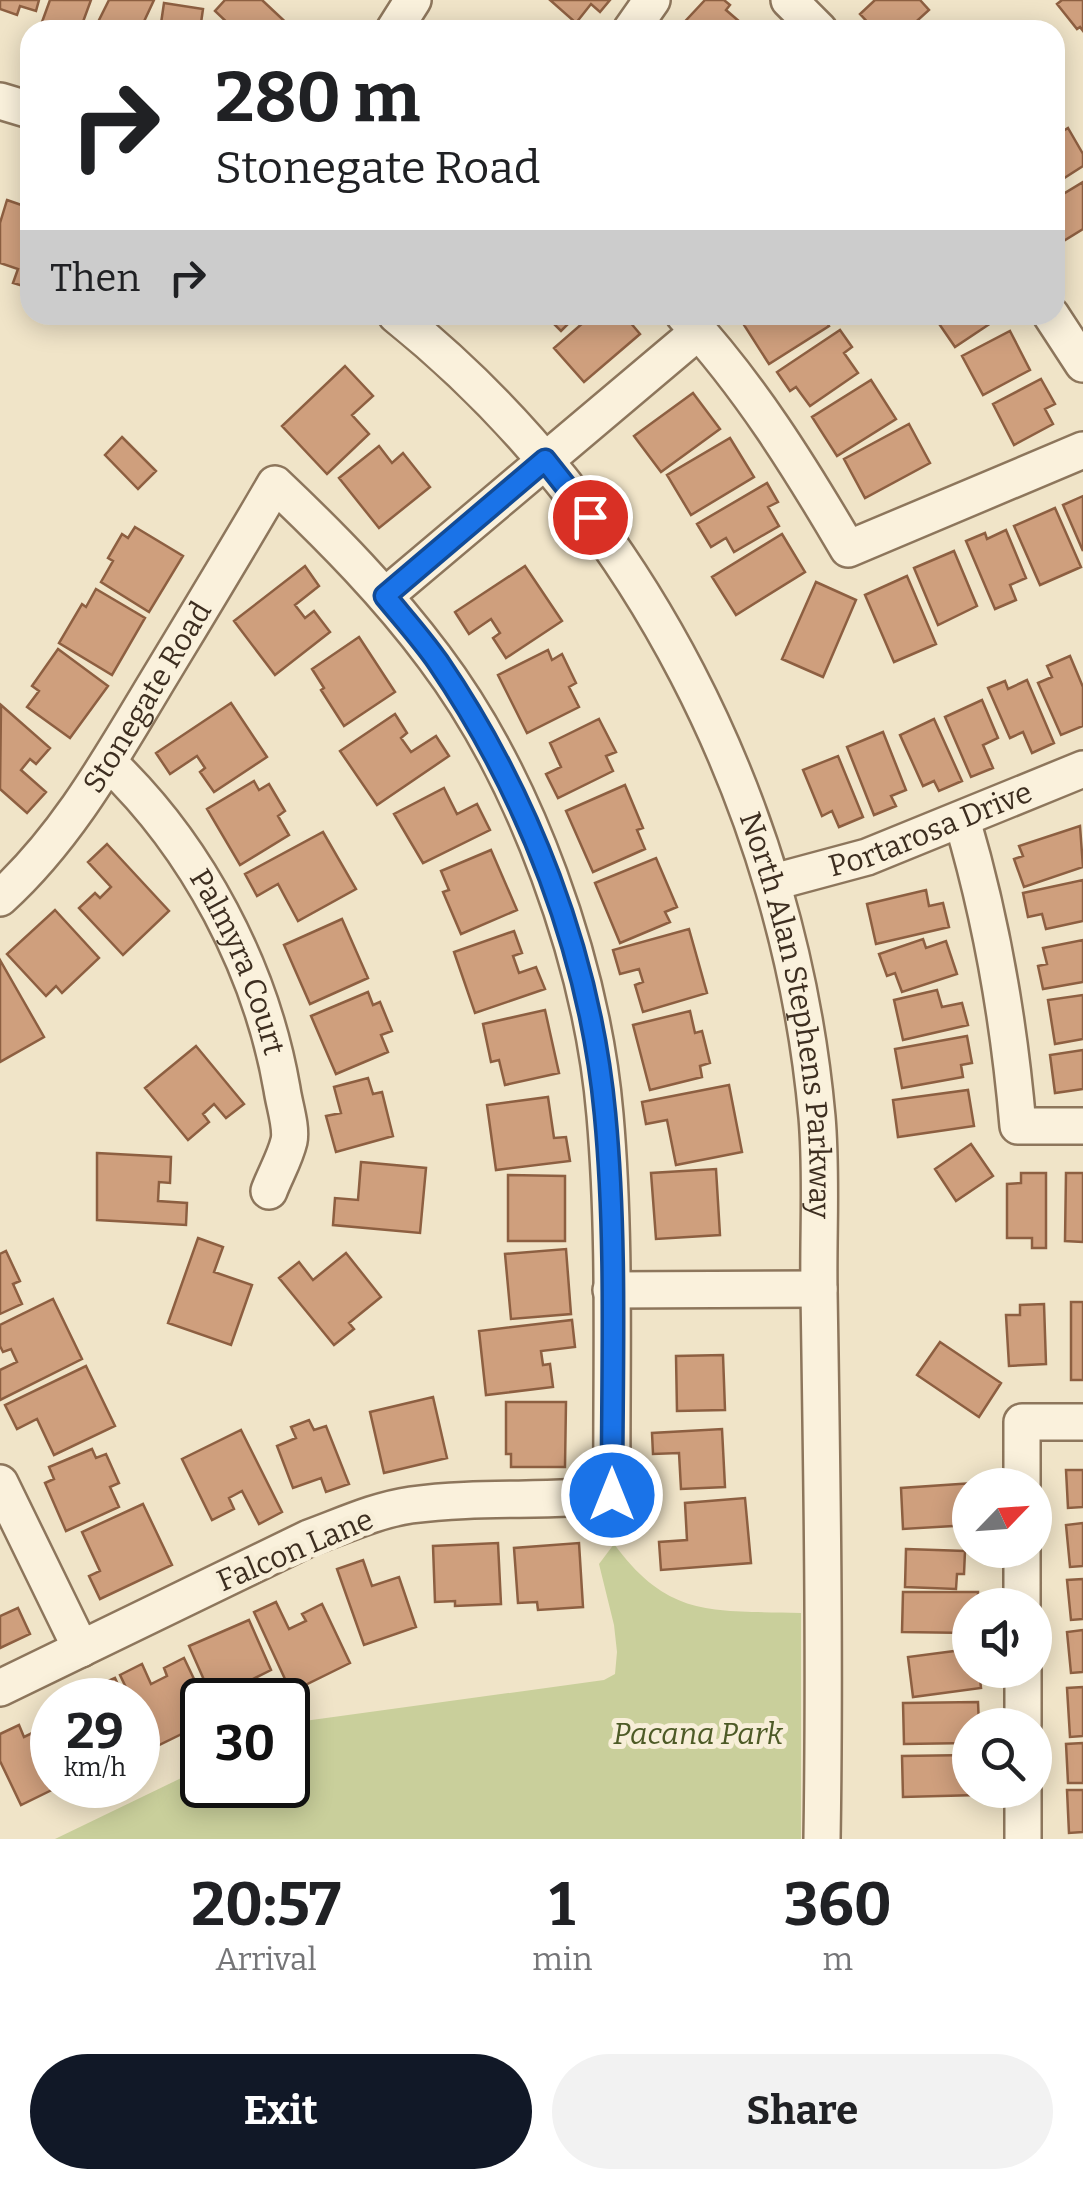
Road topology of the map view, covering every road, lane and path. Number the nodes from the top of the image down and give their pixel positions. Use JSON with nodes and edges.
{"nodes":[{"id":1,"x":789,"y":0,"type":"edge"},
{"id":2,"x":809,"y":20,"type":"edge"},
{"id":3,"x":407,"y":325,"type":"edge"},
{"id":4,"x":690,"y":325,"type":"edge"},
{"id":5,"x":694,"y":325,"type":"edge"},
{"id":6,"x":1058,"y":325,"type":"edge"},
{"id":7,"x":1083,"y":364,"type":"edge"},
{"id":8,"x":1083,"y":450,"type":"edge"},
{"id":9,"x":545,"y":460,"type":"junction"},
{"id":10,"x":385,"y":596,"type":"junction"},
{"id":11,"x":108,"y":763,"type":"junction"},
{"id":12,"x":1083,"y":769,"type":"edge"},
{"id":13,"x":962,"y":820,"type":"junction"},
{"id":14,"x":774,"y":882,"type":"junction"},
{"id":15,"x":0,"y":898,"type":"edge"},
{"id":16,"x":1083,"y":1126,"type":"edge"},
{"id":17,"x":269,"y":1191,"type":"dead end"},
{"id":18,"x":819,"y":1289,"type":"junction"},
{"id":19,"x":611,"y":1290,"type":"junction"},
{"id":20,"x":1083,"y":1422,"type":"edge"},
{"id":21,"x":1022,"y":1468,"type":"edge"},
{"id":22,"x":0,"y":1483,"type":"edge"},
{"id":23,"x":81,"y":1649,"type":"junction"},
{"id":24,"x":0,"y":1688,"type":"edge"},
{"id":25,"x":1023,"y":1808,"type":"edge"},
{"id":26,"x":822,"y":1839,"type":"edge"},
{"id":27,"x":1023,"y":1839,"type":"edge"}],
"edges":[{"from":1,"to":2,"type":"street"},
{"from":3,"to":9,"type":"street","name":"North Alan Stephens Parkway"},
{"from":4,"to":9,"type":"street"},
{"from":5,"to":8,"type":"street"},
{"from":6,"to":7,"type":"street"},
{"from":9,"to":10,"type":"street"},
{"from":9,"to":14,"type":"street","name":"North Alan Stephens Parkway"},
{"from":10,"to":11,"type":"street","name":"Stonegate Road"},
{"from":10,"to":19,"type":"street"},
{"from":11,"to":15,"type":"street","name":"Stonegate Road"},
{"from":11,"to":17,"type":"street","name":"Palmyra Court"},
{"from":12,"to":13,"type":"street","name":"Portarosa Drive"},
{"from":13,"to":14,"type":"street","name":"Portarosa Drive"},
{"from":13,"to":16,"type":"street"},
{"from":14,"to":18,"type":"street","name":"North Alan Stephens Parkway"},
{"from":18,"to":19,"type":"street"},
{"from":18,"to":26,"type":"street","name":"North Alan Stephens Parkway"},
{"from":19,"to":23,"type":"street","name":"Falcon Lane"},
{"from":20,"to":21,"type":"street"},
{"from":22,"to":23,"type":"street"},
{"from":23,"to":24,"type":"street","name":"Falcon Lane"},
{"from":25,"to":27,"type":"street"}]}
